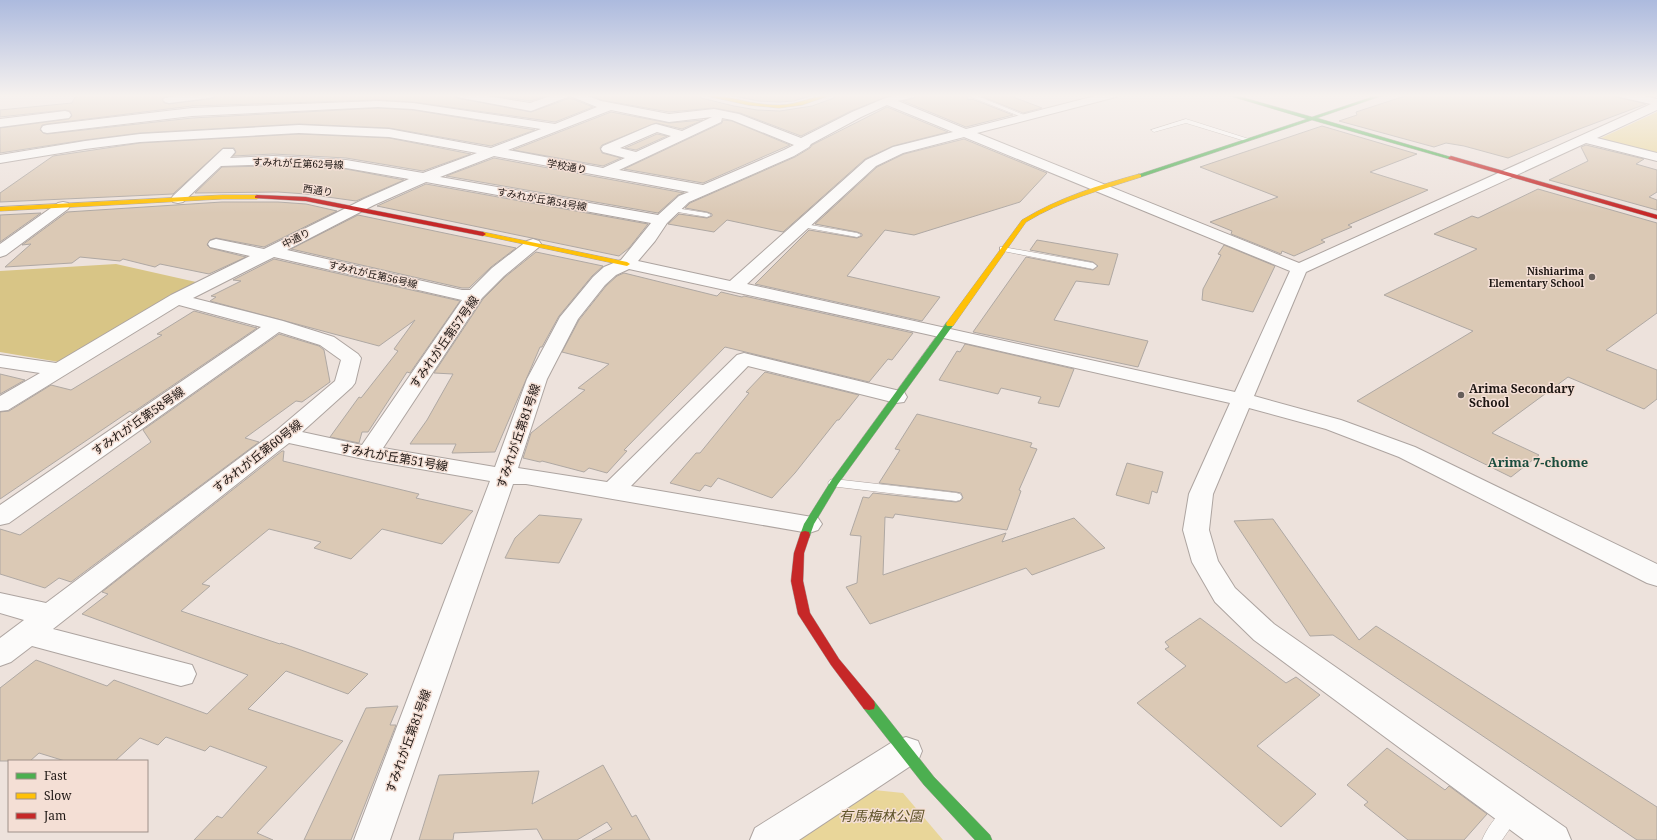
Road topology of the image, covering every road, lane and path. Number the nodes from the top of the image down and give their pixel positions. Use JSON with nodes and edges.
{"nodes":[{"id":1,"x":44,"y":134,"type":"edge"},
{"id":2,"x":221,"y":134,"type":"edge"},
{"id":3,"x":245,"y":134,"type":"edge"},
{"id":4,"x":396,"y":134,"type":"edge"},
{"id":5,"x":539,"y":134,"type":"edge"},
{"id":6,"x":642,"y":134,"type":"edge"},
{"id":7,"x":681,"y":134,"type":"edge"},
{"id":8,"x":780,"y":134,"type":"edge"},
{"id":9,"x":820,"y":134,"type":"edge"},
{"id":10,"x":960,"y":134,"type":"edge"},
{"id":11,"x":968,"y":134,"type":"edge"},
{"id":12,"x":1228,"y":134,"type":"edge"},
{"id":13,"x":1265,"y":134,"type":"edge"},
{"id":14,"x":1365,"y":134,"type":"edge"},
{"id":15,"x":1595,"y":134,"type":"edge"},
{"id":16,"x":684,"y":135,"type":"joint"},
{"id":17,"x":1584,"y":139,"type":"junction"},
{"id":18,"x":1247,"y":140,"type":"junction"},
{"id":19,"x":804,"y":144,"type":"junction"},
{"id":20,"x":39,"y":151,"type":"junction"},
{"id":21,"x":492,"y":152,"type":"junction"},
{"id":22,"x":638,"y":157,"type":"junction"},
{"id":23,"x":1657,"y":157,"type":"edge"},
{"id":24,"x":0,"y":159,"type":"edge"},
{"id":25,"x":219,"y":162,"type":"junction"},
{"id":26,"x":605,"y":172,"type":"junction"},
{"id":27,"x":1506,"y":174,"type":"junction"},
{"id":28,"x":424,"y":178,"type":"junction"},
{"id":29,"x":1104,"y":188,"type":"junction"},
{"id":30,"x":704,"y":190,"type":"junction"},
{"id":31,"x":178,"y":199,"type":"junction"},
{"id":32,"x":63,"y":206,"type":"junction"},
{"id":33,"x":357,"y":208,"type":"junction"},
{"id":34,"x":0,"y":209,"type":"edge"},
{"id":35,"x":666,"y":214,"type":"junction"},
{"id":36,"x":707,"y":215,"type":"dead end"},
{"id":37,"x":1657,"y":217,"type":"edge"},
{"id":38,"x":802,"y":225,"type":"junction"},
{"id":39,"x":857,"y":235,"type":"dead end"},
{"id":40,"x":216,"y":244,"type":"dead end"},
{"id":41,"x":533,"y":244,"type":"junction"},
{"id":42,"x":1004,"y":249,"type":"junction"},
{"id":43,"x":0,"y":252,"type":"edge"},
{"id":44,"x":268,"y":252,"type":"junction"},
{"id":45,"x":627,"y":264,"type":"junction"},
{"id":46,"x":1093,"y":266,"type":"dead end"},
{"id":47,"x":1299,"y":269,"type":"junction"},
{"id":48,"x":734,"y":287,"type":"junction"},
{"id":49,"x":475,"y":295,"type":"junction"},
{"id":50,"x":178,"y":299,"type":"junction"},
{"id":51,"x":276,"y":325,"type":"junction"},
{"id":52,"x":943,"y":332,"type":"junction"},
{"id":53,"x":0,"y":361,"type":"edge"},
{"id":54,"x":58,"y":370,"type":"junction"},
{"id":55,"x":896,"y":396,"type":"junction"},
{"id":56,"x":1243,"y":400,"type":"junction"},
{"id":57,"x":0,"y":405,"type":"edge"},
{"id":58,"x":285,"y":435,"type":"junction"},
{"id":59,"x":368,"y":453,"type":"junction"},
{"id":60,"x":504,"y":476,"type":"junction"},
{"id":61,"x":834,"y":483,"type":"junction"},
{"id":62,"x":612,"y":491,"type":"junction"},
{"id":63,"x":956,"y":497,"type":"dead end"},
{"id":64,"x":0,"y":517,"type":"edge"},
{"id":65,"x":809,"y":524,"type":"junction"},
{"id":66,"x":1657,"y":576,"type":"edge"},
{"id":67,"x":0,"y":603,"type":"edge"},
{"id":68,"x":49,"y":615,"type":"junction"},
{"id":69,"x":27,"y":633,"type":"junction"},
{"id":70,"x":0,"y":654,"type":"edge"},
{"id":71,"x":181,"y":674,"type":"dead end"},
{"id":72,"x":906,"y":751,"type":"junction"},
{"id":73,"x":1513,"y":812,"type":"junction"},
{"id":74,"x":372,"y":840,"type":"edge"},
{"id":75,"x":768,"y":840,"type":"edge"},
{"id":76,"x":985,"y":840,"type":"edge"},
{"id":77,"x":1491,"y":840,"type":"edge"},
{"id":78,"x":1553,"y":840,"type":"edge"}],
"edges":[{"from":1,"to":20,"type":"street"},
{"from":2,"to":20,"type":"street","name":"学校通り"},
{"from":3,"to":25,"type":"street"},
{"from":4,"to":21,"type":"street","name":"学校通り"},
{"from":5,"to":21,"type":"street","name":"中通り"},
{"from":6,"to":22,"type":"street"},
{"from":7,"to":16,"type":"street"},
{"from":8,"to":19,"type":"street"},
{"from":9,"to":19,"type":"street","name":"すみれが丘第81号線"},
{"from":10,"to":38,"type":"street"},
{"from":11,"to":29,"type":"street"},
{"from":12,"to":18,"type":"lane"},
{"from":13,"to":18,"type":"street"},
{"from":14,"to":27,"type":"street"},
{"from":15,"to":17,"type":"street"},
{"from":16,"to":22,"type":"street"},
{"from":17,"to":23,"type":"street"},
{"from":17,"to":27,"type":"street"},
{"from":18,"to":29,"type":"street"},
{"from":19,"to":30,"type":"street","name":"すみれが丘第81号線"},
{"from":20,"to":24,"type":"street","name":"学校通り"},
{"from":21,"to":26,"type":"street","name":"学校通り"},
{"from":21,"to":28,"type":"street","name":"中通り"},
{"from":22,"to":26,"type":"street"},
{"from":25,"to":28,"type":"street","name":"すみれが丘第62号線"},
{"from":25,"to":31,"type":"street"},
{"from":26,"to":30,"type":"street","name":"学校通り"},
{"from":27,"to":37,"type":"street"},
{"from":27,"to":47,"type":"street"},
{"from":28,"to":33,"type":"street","name":"中通り"},
{"from":28,"to":35,"type":"street","name":"すみれが丘第54号線"},
{"from":29,"to":42,"type":"street"},
{"from":29,"to":47,"type":"street"},
{"from":30,"to":35,"type":"street","name":"すみれが丘第81号線"},
{"from":31,"to":32,"type":"street","name":"西通り"},
{"from":31,"to":33,"type":"street","name":"西通り"},
{"from":32,"to":34,"type":"street","name":"西通り"},
{"from":32,"to":43,"type":"street"},
{"from":33,"to":41,"type":"street","name":"西通り"},
{"from":33,"to":44,"type":"street","name":"中通り"},
{"from":35,"to":36,"type":"lane"},
{"from":35,"to":45,"type":"street","name":"すみれが丘第81号線"},
{"from":38,"to":39,"type":"lane"},
{"from":38,"to":48,"type":"street"},
{"from":40,"to":44,"type":"street","name":"すみれが丘第56号線"},
{"from":41,"to":45,"type":"street","name":"西通り"},
{"from":41,"to":49,"type":"street","name":"すみれが丘第57号線"},
{"from":42,"to":46,"type":"lane"},
{"from":42,"to":52,"type":"street"},
{"from":44,"to":49,"type":"street","name":"すみれが丘第56号線"},
{"from":44,"to":50,"type":"street","name":"中通り"},
{"from":45,"to":48,"type":"street"},
{"from":45,"to":60,"type":"street","name":"すみれが丘第81号線"},
{"from":47,"to":56,"type":"street"},
{"from":48,"to":52,"type":"street"},
{"from":49,"to":59,"type":"street","name":"すみれが丘第57号線"},
{"from":50,"to":51,"type":"street","name":"すみれが丘第60号線"},
{"from":50,"to":54,"type":"street","name":"中通り"},
{"from":51,"to":58,"type":"street","name":"すみれが丘第60号線"},
{"from":51,"to":64,"type":"street","name":"すみれが丘第58号線"},
{"from":52,"to":55,"type":"street"},
{"from":52,"to":56,"type":"street"},
{"from":53,"to":54,"type":"street"},
{"from":54,"to":57,"type":"street","name":"中通り"},
{"from":55,"to":61,"type":"street"},
{"from":55,"to":62,"type":"street"},
{"from":56,"to":66,"type":"street"},
{"from":56,"to":73,"type":"street"},
{"from":58,"to":59,"type":"street","name":"すみれが丘第51号線"},
{"from":58,"to":68,"type":"street","name":"すみれが丘第60号線"},
{"from":59,"to":60,"type":"street","name":"すみれが丘第51号線"},
{"from":60,"to":62,"type":"street","name":"すみれが丘第51号線"},
{"from":60,"to":74,"type":"street","name":"すみれが丘第81号線"},
{"from":61,"to":63,"type":"lane"},
{"from":61,"to":65,"type":"street"},
{"from":62,"to":65,"type":"street","name":"すみれが丘第51号線"},
{"from":65,"to":72,"type":"street"},
{"from":67,"to":68,"type":"street"},
{"from":68,"to":69,"type":"street","name":"すみれが丘第60号線"},
{"from":69,"to":70,"type":"street","name":"すみれが丘第60号線"},
{"from":69,"to":71,"type":"street"},
{"from":72,"to":75,"type":"street"},
{"from":72,"to":76,"type":"street"},
{"from":73,"to":77,"type":"lane"},
{"from":73,"to":78,"type":"street"}]}
